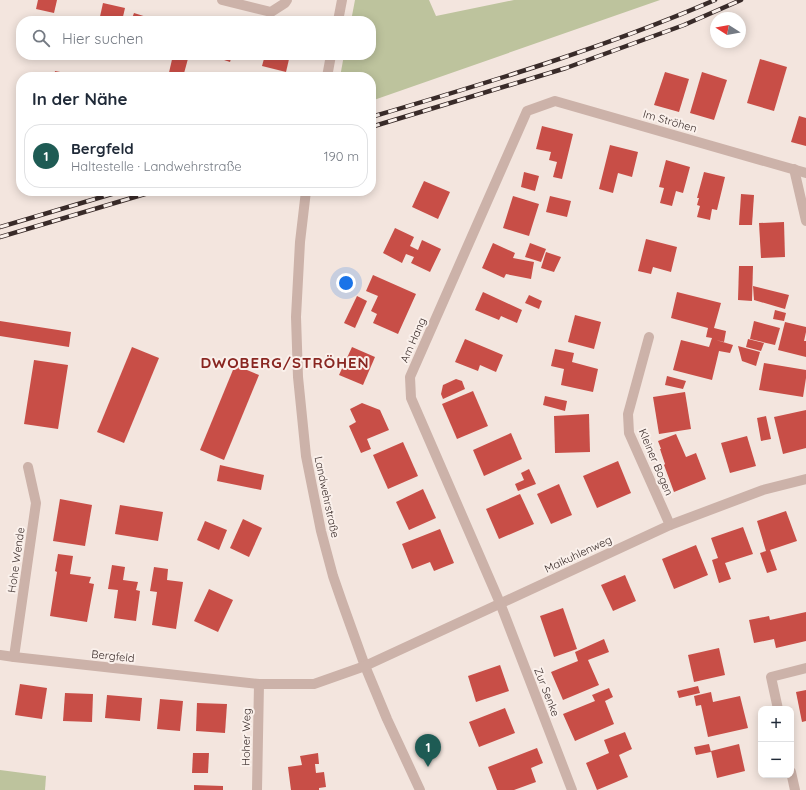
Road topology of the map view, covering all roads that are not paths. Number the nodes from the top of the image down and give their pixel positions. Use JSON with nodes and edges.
{"nodes":[{"id":1,"x":222,"y":0,"type":"edge"},
{"id":2,"x":287,"y":0,"type":"edge"},
{"id":3,"x":342,"y":0,"type":"edge"},
{"id":4,"x":339,"y":16,"type":"edge"},
{"id":5,"x":330,"y":60,"type":"edge"},
{"id":6,"x":327,"y":72,"type":"edge"},
{"id":7,"x":527,"y":111,"type":"joint"},
{"id":8,"x":794,"y":169,"type":"junction"},
{"id":9,"x":806,"y":173,"type":"edge"},
{"id":10,"x":305,"y":196,"type":"edge"},
{"id":11,"x":806,"y":222,"type":"edge"},
{"id":12,"x":649,"y":337,"type":"dead end"},
{"id":13,"x":28,"y":467,"type":"dead end"},
{"id":14,"x":806,"y":479,"type":"edge"},
{"id":15,"x":670,"y":525,"type":"junction"},
{"id":16,"x":500,"y":603,"type":"junction"},
{"id":17,"x":0,"y":655,"type":"edge"},
{"id":18,"x":14,"y":657,"type":"junction"},
{"id":19,"x":365,"y":666,"type":"junction"},
{"id":20,"x":806,"y":668,"type":"edge"},
{"id":21,"x":259,"y":684,"type":"junction"},
{"id":22,"x":777,"y":706,"type":"edge"},
{"id":23,"x":792,"y":778,"type":"edge"},
{"id":24,"x":257,"y":790,"type":"edge"},
{"id":25,"x":420,"y":790,"type":"edge"},
{"id":26,"x":572,"y":790,"type":"edge"},
{"id":27,"x":795,"y":790,"type":"edge"}],
"edges":[{"from":1,"to":2,"type":"street"},
{"from":3,"to":4,"type":"street"},
{"from":5,"to":6,"type":"street"},
{"from":7,"to":8,"type":"street","name":"Im Ströhen"},
{"from":7,"to":16,"type":"street","name":"Am Hang"},
{"from":8,"to":9,"type":"street","name":"Im Ströhen"},
{"from":8,"to":11,"type":"street"},
{"from":10,"to":19,"type":"street","name":"Landwehrstraße"},
{"from":12,"to":15,"type":"street","name":"Kleiner Bogen"},
{"from":13,"to":18,"type":"street","name":"Hohe Wende"},
{"from":14,"to":15,"type":"street","name":"Maikuhlenweg"},
{"from":15,"to":16,"type":"street","name":"Maikuhlenweg"},
{"from":16,"to":19,"type":"street","name":"Maikuhlenweg"},
{"from":16,"to":26,"type":"street","name":"Zur Senke"},
{"from":17,"to":18,"type":"street","name":"Bergfeld"},
{"from":18,"to":21,"type":"street","name":"Bergfeld"},
{"from":19,"to":21,"type":"street","name":"Bergfeld"},
{"from":19,"to":25,"type":"street","name":"Landwehrstraße"},
{"from":20,"to":22,"type":"street"},
{"from":21,"to":24,"type":"street","name":"Hoher Weg"},
{"from":23,"to":27,"type":"street"}]}
